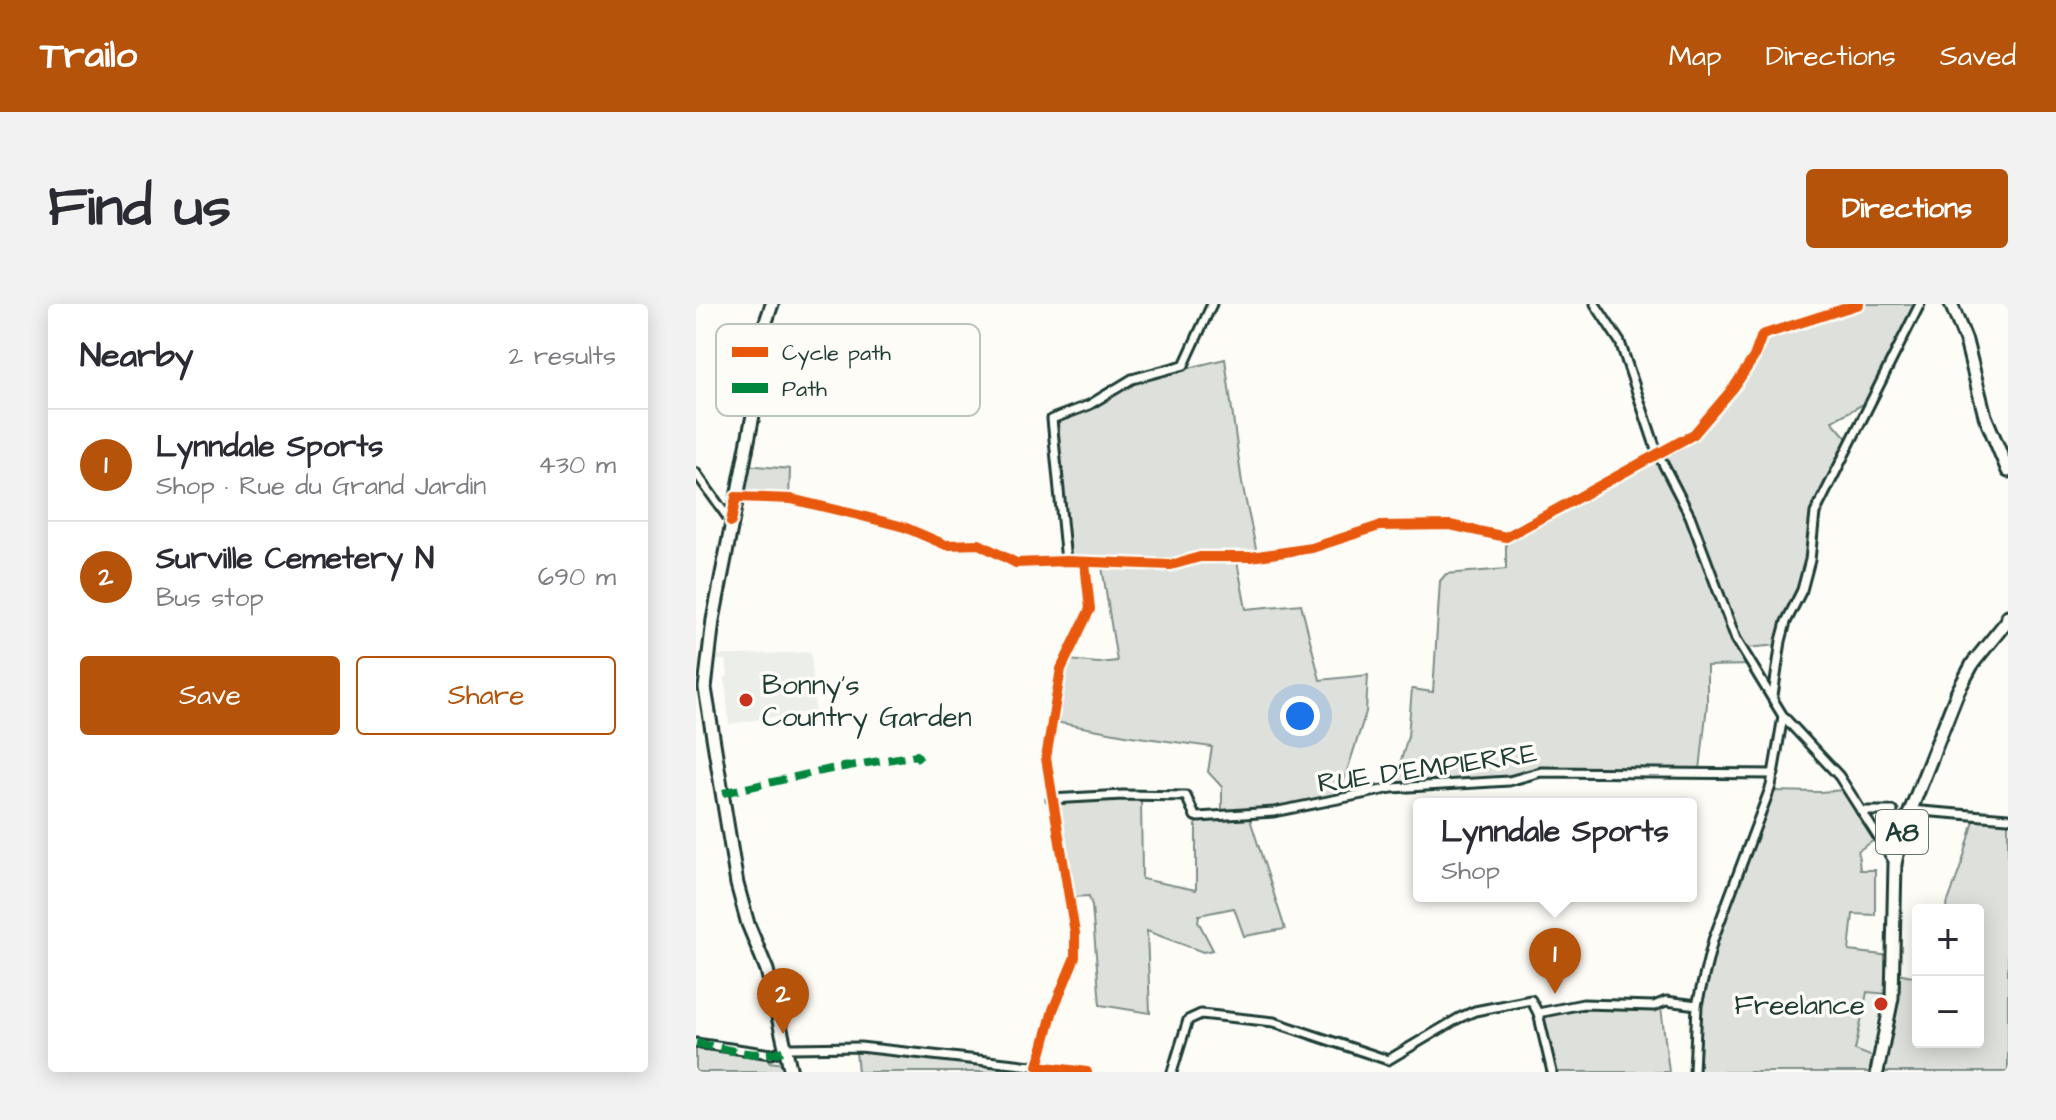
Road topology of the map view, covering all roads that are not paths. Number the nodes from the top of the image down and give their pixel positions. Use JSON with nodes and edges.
{"nodes":[{"id":1,"x":772,"y":304,"type":"edge"},
{"id":2,"x":1212,"y":304,"type":"edge"},
{"id":3,"x":1595,"y":304,"type":"edge"},
{"id":4,"x":1859,"y":304,"type":"edge"},
{"id":5,"x":1920,"y":304,"type":"edge"},
{"id":6,"x":1951,"y":304,"type":"edge"},
{"id":7,"x":765,"y":324,"type":"edge"},
{"id":8,"x":753,"y":416,"type":"edge"},
{"id":9,"x":1657,"y":452,"type":"junction"},
{"id":10,"x":2008,"y":471,"type":"edge"},
{"id":11,"x":696,"y":473,"type":"edge"},
{"id":12,"x":736,"y":497,"type":"junction"},
{"id":13,"x":731,"y":522,"type":"junction"},
{"id":14,"x":1066,"y":561,"type":"junction"},
{"id":15,"x":1085,"y":563,"type":"junction"},
{"id":16,"x":2008,"y":620,"type":"edge"},
{"id":17,"x":1773,"y":696,"type":"junction"},
{"id":18,"x":1783,"y":716,"type":"junction"},
{"id":19,"x":1774,"y":774,"type":"junction"},
{"id":20,"x":1051,"y":799,"type":"junction"},
{"id":21,"x":1909,"y":810,"type":"junction"},
{"id":22,"x":1861,"y":811,"type":"junction"},
{"id":23,"x":1893,"y":811,"type":"dead end"},
{"id":24,"x":2008,"y":818,"type":"edge"},
{"id":25,"x":1895,"y":864,"type":"junction"},
{"id":26,"x":1697,"y":1005,"type":"junction"},
{"id":27,"x":1538,"y":1013,"type":"junction"},
{"id":28,"x":696,"y":1043,"type":"edge"},
{"id":29,"x":786,"y":1050,"type":"junction"},
{"id":30,"x":1038,"y":1066,"type":"junction"},
{"id":31,"x":1026,"y":1069,"type":"edge"},
{"id":32,"x":791,"y":1072,"type":"edge"},
{"id":33,"x":1087,"y":1072,"type":"edge"},
{"id":34,"x":1172,"y":1072,"type":"edge"},
{"id":35,"x":1552,"y":1072,"type":"edge"},
{"id":36,"x":1694,"y":1072,"type":"edge"},
{"id":37,"x":1877,"y":1072,"type":"edge"}],
"edges":[{"from":1,"to":7,"type":"main road"},
{"from":2,"to":14,"type":"street"},
{"from":3,"to":9,"type":"street"},
{"from":4,"to":9,"type":"street"},
{"from":5,"to":17,"type":"street"},
{"from":6,"to":10,"type":"main road"},
{"from":8,"to":12,"type":"main road"},
{"from":9,"to":15,"type":"street"},
{"from":9,"to":17,"type":"street"},
{"from":11,"to":13,"type":"street"},
{"from":12,"to":13,"type":"main road"},
{"from":12,"to":14,"type":"street"},
{"from":13,"to":29,"type":"main road"},
{"from":14,"to":15,"type":"street"},
{"from":15,"to":20,"type":"street"},
{"from":16,"to":21,"type":"main road","number":"A8"},
{"from":17,"to":18,"type":"street"},
{"from":18,"to":19,"type":"street"},
{"from":18,"to":22,"type":"street"},
{"from":19,"to":20,"type":"street","name":"RUE D'EMPIERRE"},
{"from":19,"to":26,"type":"street"},
{"from":20,"to":30,"type":"street"},
{"from":21,"to":24,"type":"street"},
{"from":21,"to":25,"type":"main road","number":"A8"},
{"from":22,"to":23,"type":"street"},
{"from":22,"to":25,"type":"street"},
{"from":25,"to":37,"type":"main road","number":"A8"},
{"from":26,"to":27,"type":"street"},
{"from":26,"to":36,"type":"street"},
{"from":27,"to":34,"type":"street"},
{"from":27,"to":35,"type":"street"},
{"from":28,"to":29,"type":"street"},
{"from":29,"to":31,"type":"street"},
{"from":29,"to":32,"type":"main road"},
{"from":30,"to":31,"type":"street"},
{"from":30,"to":33,"type":"street"}]}
